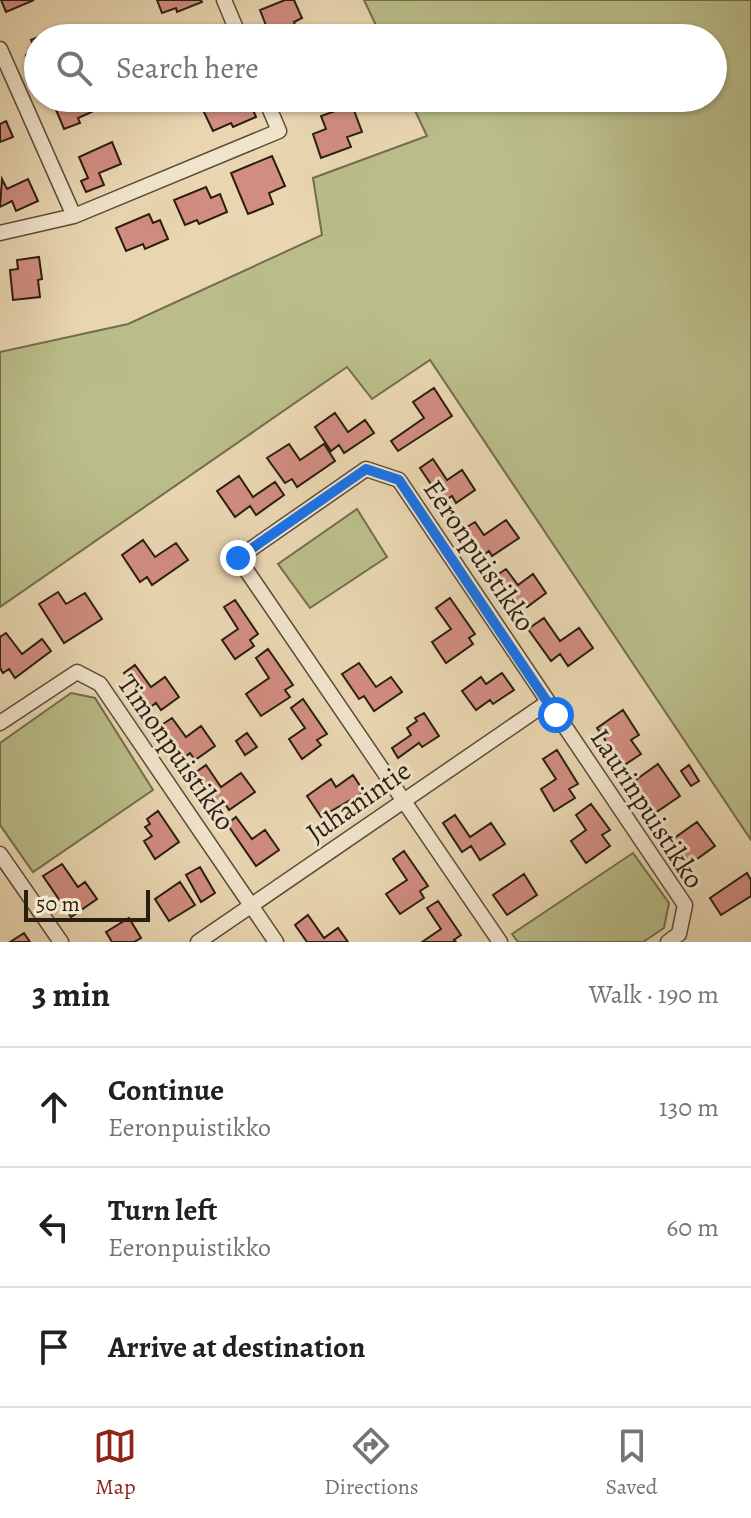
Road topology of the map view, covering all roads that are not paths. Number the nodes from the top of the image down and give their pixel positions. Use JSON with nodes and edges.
{"nodes":[{"id":1,"x":224,"y":0,"type":"edge"},
{"id":2,"x":234,"y":24,"type":"edge"},
{"id":3,"x":0,"y":49,"type":"edge"},
{"id":4,"x":24,"y":103,"type":"edge"},
{"id":5,"x":28,"y":112,"type":"edge"},
{"id":6,"x":271,"y":112,"type":"edge"},
{"id":7,"x":74,"y":216,"type":"junction"},
{"id":8,"x":0,"y":233,"type":"edge"},
{"id":9,"x":548,"y":702,"type":"junction"},
{"id":10,"x":0,"y":723,"type":"edge"},
{"id":11,"x":405,"y":800,"type":"junction"},
{"id":12,"x":0,"y":854,"type":"edge"},
{"id":13,"x":252,"y":905,"type":"junction"},
{"id":14,"x":61,"y":942,"type":"edge"},
{"id":15,"x":198,"y":942,"type":"edge"},
{"id":16,"x":276,"y":942,"type":"edge"},
{"id":17,"x":500,"y":942,"type":"edge"},
{"id":18,"x":668,"y":942,"type":"edge"}],
"edges":[{"from":1,"to":2,"type":"street"},
{"from":3,"to":4,"type":"street"},
{"from":5,"to":7,"type":"street"},
{"from":6,"to":7,"type":"street"},
{"from":7,"to":8,"type":"street"},
{"from":9,"to":11,"type":"street","name":"Juhanintie"},
{"from":9,"to":11,"type":"street","name":"Eeronpuistikko"},
{"from":9,"to":18,"type":"street","name":"Laurinpuistikko"},
{"from":10,"to":13,"type":"street","name":"Timonpuistikko"},
{"from":11,"to":13,"type":"street","name":"Juhanintie"},
{"from":11,"to":17,"type":"street"},
{"from":12,"to":14,"type":"street"},
{"from":13,"to":15,"type":"street","name":"Juhanintie"},
{"from":13,"to":16,"type":"street"}]}
